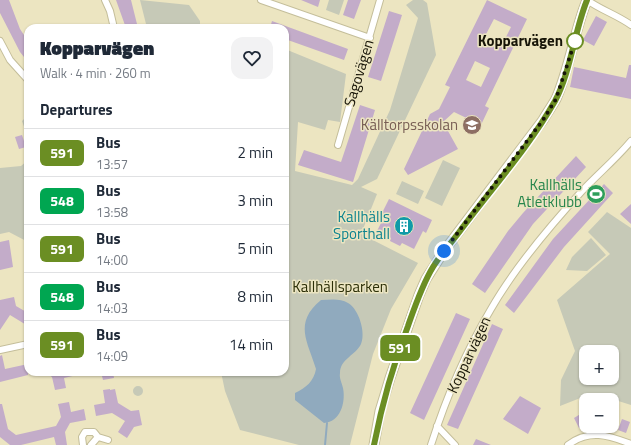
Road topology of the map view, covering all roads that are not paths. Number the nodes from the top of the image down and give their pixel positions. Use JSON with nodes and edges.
{"nodes":[{"id":1,"x":105,"y":0,"type":"edge"},
{"id":2,"x":261,"y":0,"type":"edge"},
{"id":3,"x":380,"y":0,"type":"edge"},
{"id":4,"x":587,"y":0,"type":"edge"},
{"id":5,"x":113,"y":24,"type":"edge"},
{"id":6,"x":631,"y":25,"type":"edge"},
{"id":7,"x":370,"y":38,"type":"junction"},
{"id":8,"x":0,"y":41,"type":"edge"},
{"id":9,"x":24,"y":76,"type":"edge"},
{"id":10,"x":631,"y":142,"type":"edge"},
{"id":11,"x":338,"y":145,"type":"dead end"},
{"id":12,"x":24,"y":345,"type":"edge"},
{"id":13,"x":0,"y":350,"type":"edge"},
{"id":14,"x":437,"y":426,"type":"junction"},
{"id":15,"x":98,"y":437,"type":"junction"},
{"id":16,"x":108,"y":440,"type":"dead end"},
{"id":17,"x":631,"y":444,"type":"edge"},
{"id":18,"x":83,"y":445,"type":"edge"},
{"id":19,"x":91,"y":445,"type":"edge"},
{"id":20,"x":374,"y":445,"type":"edge"},
{"id":21,"x":431,"y":445,"type":"edge"},
{"id":22,"x":455,"y":445,"type":"edge"},
{"id":23,"x":568,"y":445,"type":"edge"}],
"edges":[{"from":1,"to":5,"type":"street"},
{"from":2,"to":7,"type":"street"},
{"from":3,"to":7,"type":"street","name":"Sagovägen"},
{"from":4,"to":6,"type":"street"},
{"from":4,"to":20,"type":"street"},
{"from":7,"to":11,"type":"street","name":"Sagovägen"},
{"from":8,"to":9,"type":"street"},
{"from":10,"to":14,"type":"street","name":"Kopparvägen"},
{"from":12,"to":13,"type":"street"},
{"from":14,"to":21,"type":"street","name":"Kopparvägen"},
{"from":14,"to":22,"type":"street"},
{"from":15,"to":16,"type":"street"},
{"from":15,"to":18,"type":"street"},
{"from":15,"to":19,"type":"street"},
{"from":17,"to":23,"type":"street"}]}
